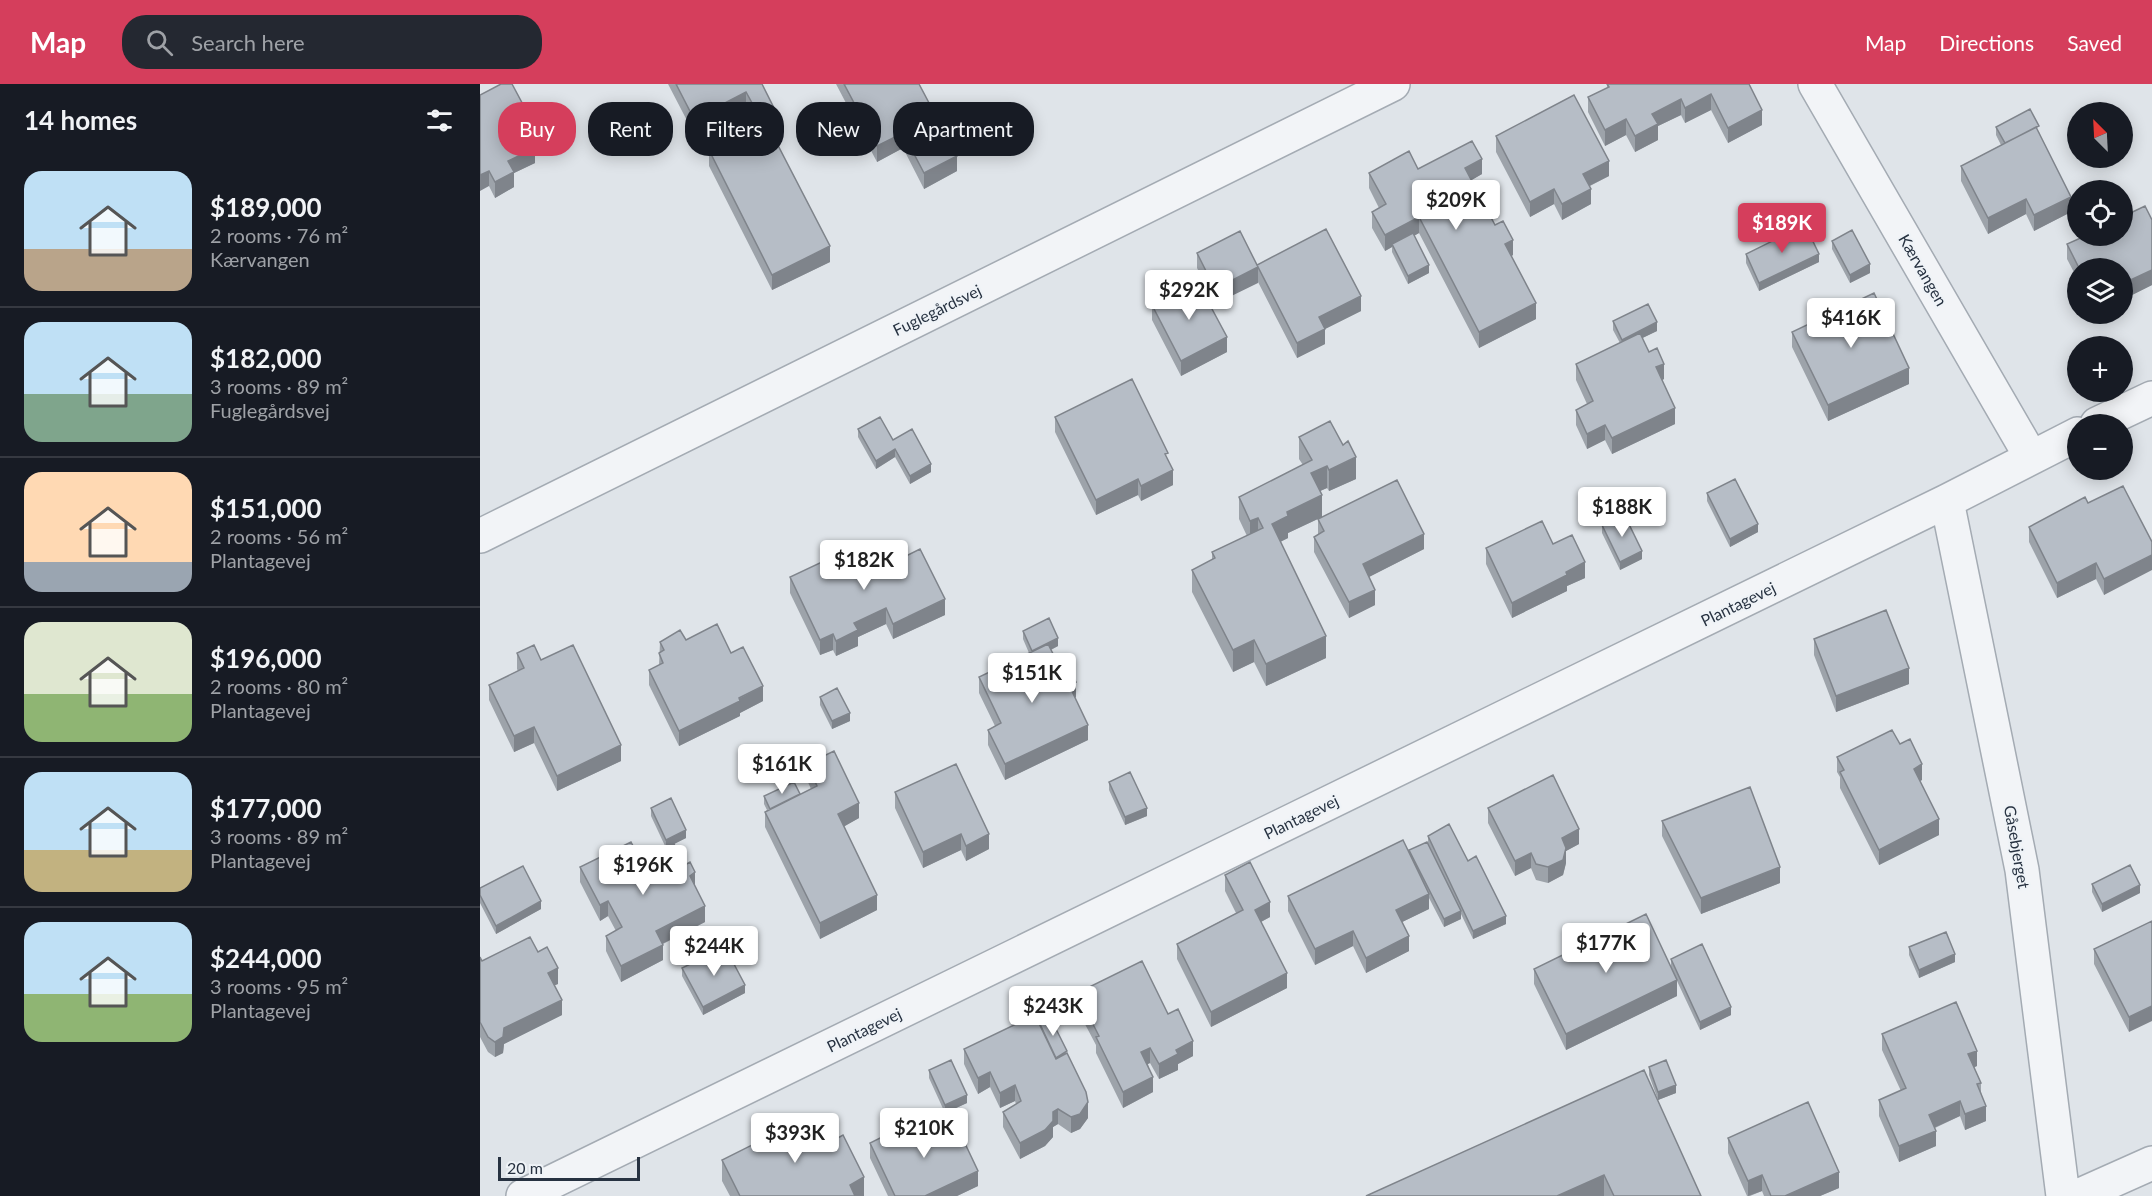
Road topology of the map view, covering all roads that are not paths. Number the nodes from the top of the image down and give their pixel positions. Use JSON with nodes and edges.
{"nodes":[{"id":1,"x":1393,"y":84,"type":"edge"},
{"id":2,"x":1815,"y":84,"type":"edge"},
{"id":3,"x":2147,"y":409,"type":"edge"},
{"id":4,"x":2130,"y":414,"type":"edge"},
{"id":5,"x":2067,"y":439,"type":"edge"},
{"id":6,"x":2031,"y":457,"type":"junction"},
{"id":7,"x":1947,"y":501,"type":"junction"},
{"id":8,"x":480,"y":536,"type":"edge"},
{"id":9,"x":2152,"y":1163,"type":"edge"},
{"id":10,"x":523,"y":1196,"type":"edge"},
{"id":11,"x":2063,"y":1196,"type":"edge"},
{"id":12,"x":2078,"y":1196,"type":"edge"}],
"edges":[{"from":1,"to":8,"type":"street","name":"Fuglegårdsvej"},
{"from":2,"to":6,"type":"street","name":"Kærvangen"},
{"from":3,"to":4,"type":"street"},
{"from":5,"to":6,"type":"street","name":"Plantagevej"},
{"from":6,"to":7,"type":"street","name":"Plantagevej"},
{"from":7,"to":10,"type":"street","name":"Plantagevej"},
{"from":7,"to":11,"type":"street","name":"Gåsebjerget"},
{"from":9,"to":12,"type":"street"}]}
